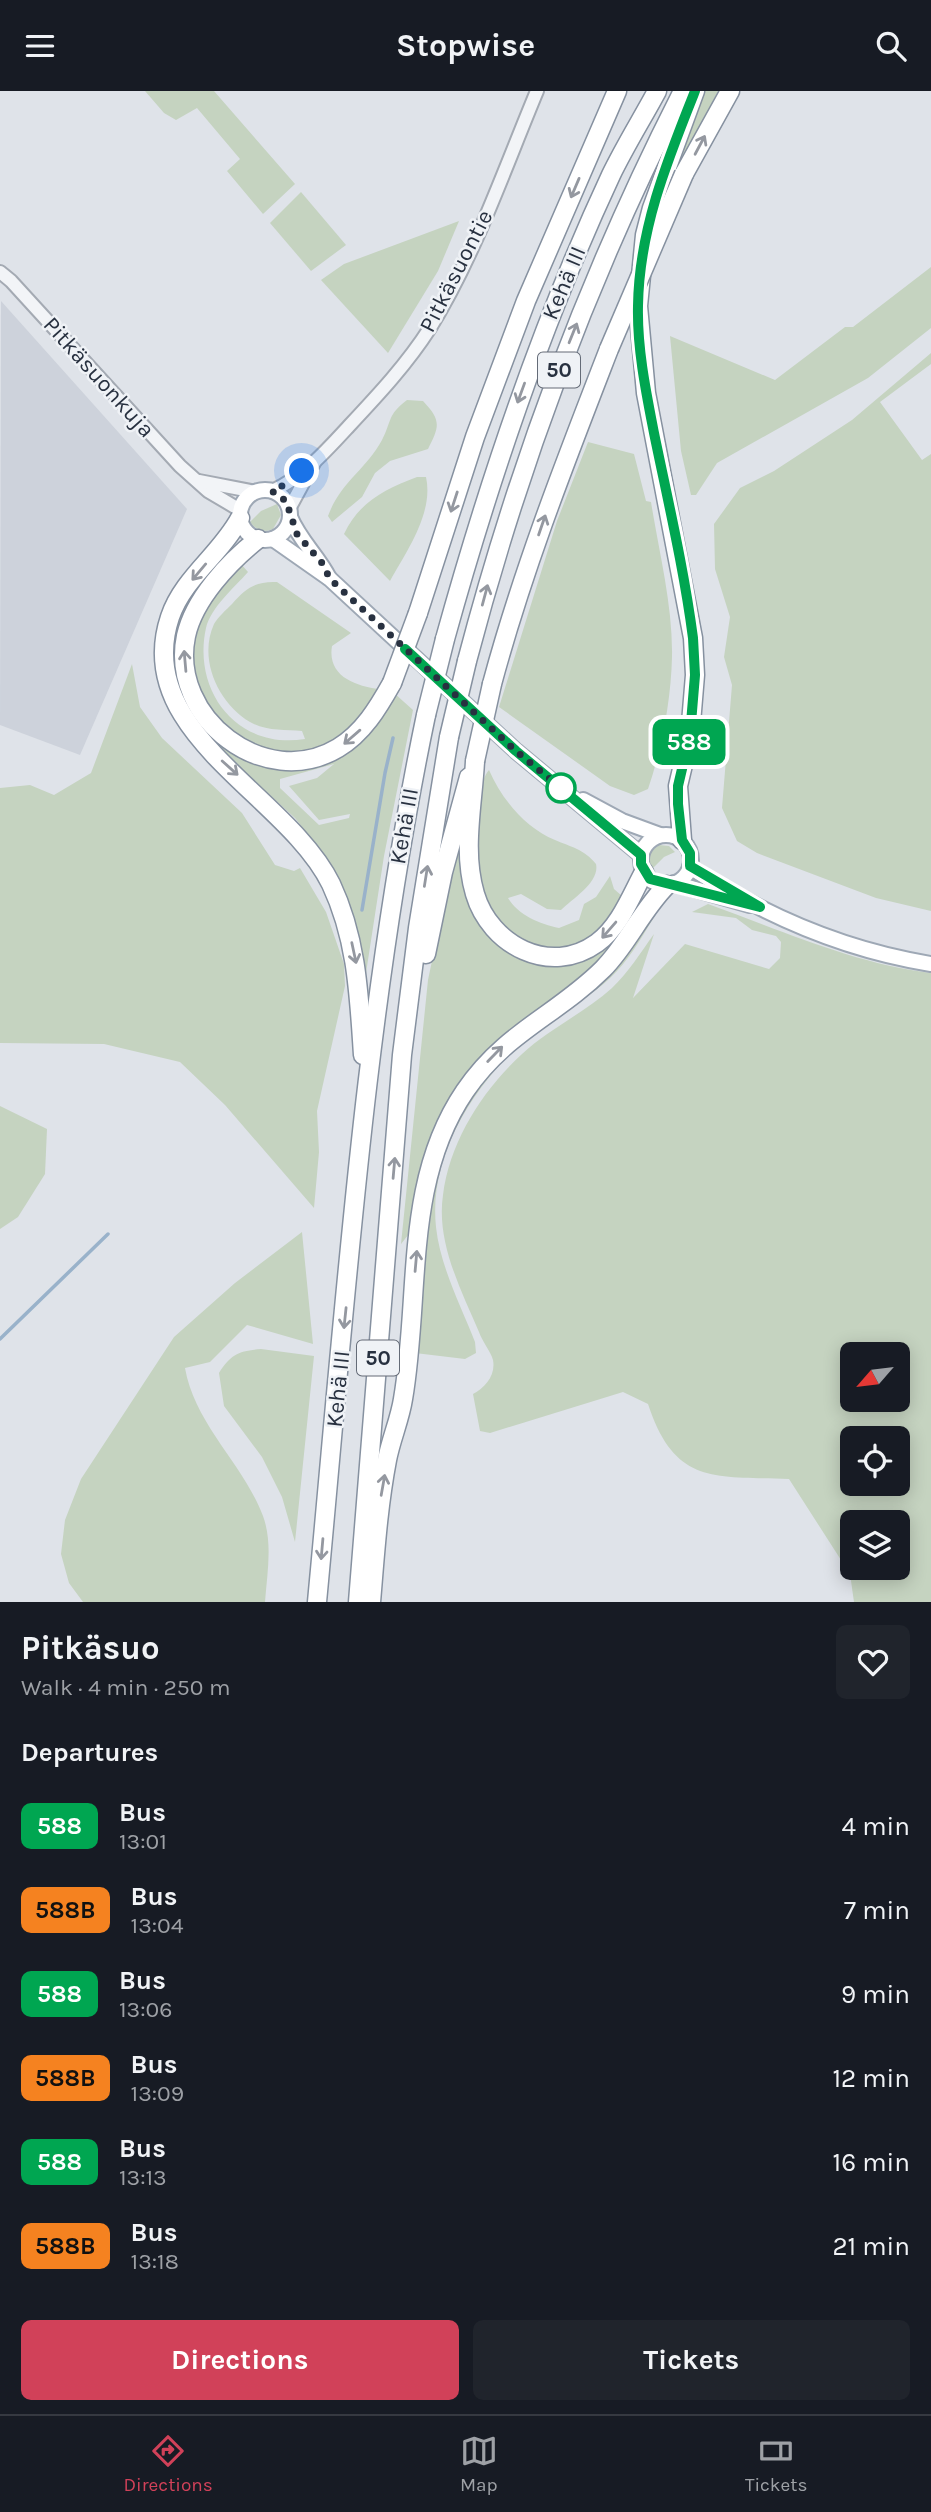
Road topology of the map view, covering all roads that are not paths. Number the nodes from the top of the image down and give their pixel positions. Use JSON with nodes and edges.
{"nodes":[{"id":1,"x":537,"y":91,"type":"edge"},
{"id":2,"x":615,"y":91,"type":"edge"},
{"id":3,"x":645,"y":91,"type":"edge"},
{"id":4,"x":657,"y":91,"type":"edge"},
{"id":5,"x":683,"y":91,"type":"edge"},
{"id":6,"x":695,"y":91,"type":"edge"},
{"id":7,"x":730,"y":91,"type":"edge"},
{"id":8,"x":613,"y":171,"type":"junction"},
{"id":9,"x":0,"y":272,"type":"edge"},
{"id":10,"x":314,"y":463,"type":"junction"},
{"id":11,"x":199,"y":481,"type":"junction"},
{"id":12,"x":272,"y":491,"type":"junction"},
{"id":13,"x":256,"y":492,"type":"junction"},
{"id":14,"x":290,"y":513,"type":"junction"},
{"id":15,"x":240,"y":514,"type":"junction"},
{"id":16,"x":266,"y":539,"type":"junction"},
{"id":17,"x":330,"y":579,"type":"junction"},
{"id":18,"x":475,"y":761,"type":"junction"},
{"id":19,"x":558,"y":786,"type":"junction"},
{"id":20,"x":660,"y":835,"type":"junction"},
{"id":21,"x":682,"y":840,"type":"junction"},
{"id":22,"x":643,"y":863,"type":"junction"},
{"id":23,"x":690,"y":866,"type":"junction"},
{"id":24,"x":670,"y":884,"type":"junction"},
{"id":25,"x":760,"y":907,"type":"junction"},
{"id":26,"x":931,"y":964,"type":"edge"},
{"id":27,"x":366,"y":1103,"type":"junction"},
{"id":28,"x":398,"y":1114,"type":"junction"},
{"id":29,"x":317,"y":1602,"type":"edge"},
{"id":30,"x":358,"y":1602,"type":"edge"},
{"id":31,"x":370,"y":1602,"type":"edge"}],
"edges":[{"from":1,"to":10,"type":"street","name":"Pitkäsuontie"},
{"from":2,"to":16,"type":"highway","one_way":true,"bridge":true},
{"from":3,"to":8,"type":"highway"},
{"from":4,"to":8,"type":"highway","name":"Kehä III","number":"50"},
{"from":28,"to":5,"type":"highway","name":"Kehä III","number":"50","one_way":true,"bridge":true},
{"from":6,"to":21,"type":"highway"},
{"from":18,"to":7,"type":"highway","one_way":true,"bridge":true},
{"from":8,"to":27,"type":"highway","name":"Kehä III","number":"50","one_way":true,"bridge":true},
{"from":9,"to":11,"type":"street","name":"Pitkäsuonkuja"},
{"from":10,"to":12,"type":"street","name":"Pitkäsuontie"},
{"from":10,"to":14,"type":"street","name":"Pitkäsuontie"},
{"from":11,"to":13,"type":"street","name":"Pitkäsuonkuja"},
{"from":11,"to":15,"type":"street","name":"Pitkäsuonkuja"},
{"from":12,"to":13,"type":"main road"},
{"from":12,"to":14,"type":"main road"},
{"from":13,"to":15,"type":"main road"},
{"from":14,"to":16,"type":"main road"},
{"from":14,"to":17,"type":"main road"},
{"from":15,"to":16,"type":"main road"},
{"from":15,"to":27,"type":"highway","one_way":true},
{"from":16,"to":17,"type":"main road"},
{"from":17,"to":19,"type":"main road"},
{"from":22,"to":18,"type":"highway","one_way":true},
{"from":18,"to":28,"type":"highway"},
{"from":19,"to":20,"type":"main road"},
{"from":19,"to":22,"type":"main road"},
{"from":20,"to":21,"type":"main road"},
{"from":20,"to":22,"type":"main road"},
{"from":21,"to":23,"type":"main road"},
{"from":22,"to":24,"type":"main road"},
{"from":23,"to":24,"type":"main road"},
{"from":23,"to":25,"type":"main road"},
{"from":24,"to":25,"type":"main road"},
{"from":31,"to":24,"type":"highway","one_way":true},
{"from":25,"to":26,"type":"main road"},
{"from":27,"to":29,"type":"highway","name":"Kehä III","number":"50","one_way":true},
{"from":30,"to":28,"type":"highway","name":"Kehä III","number":"50","one_way":true}]}
